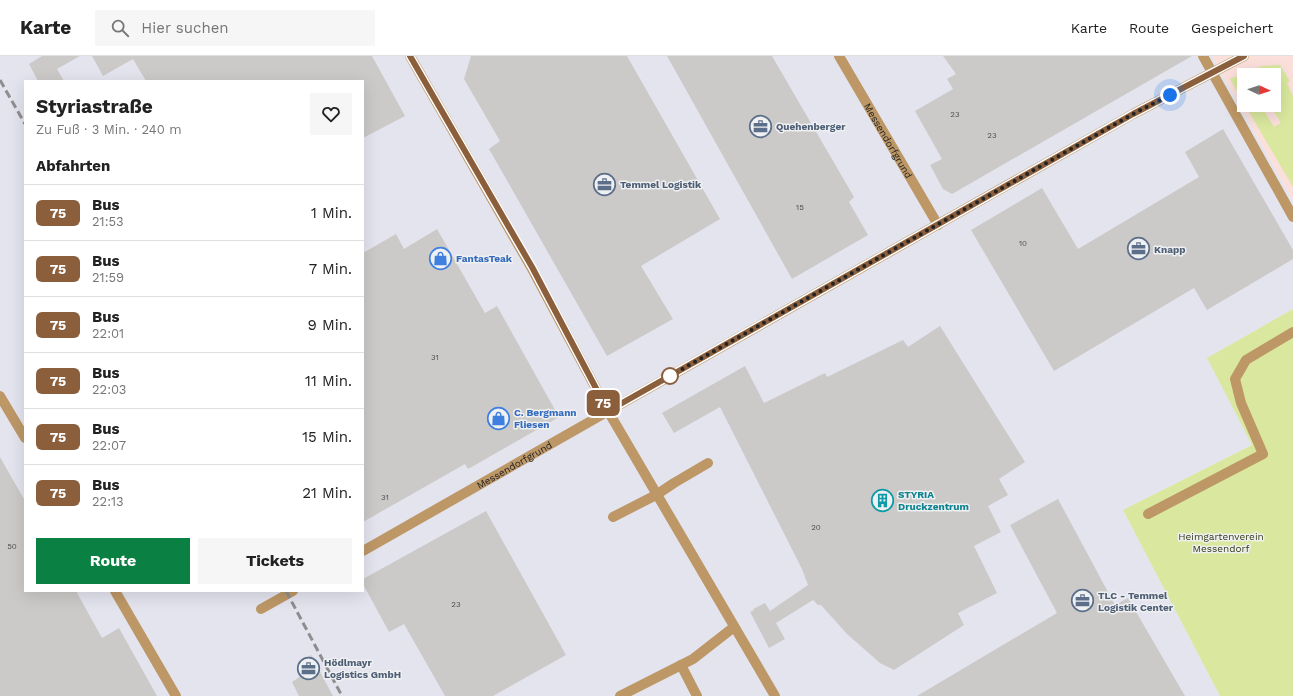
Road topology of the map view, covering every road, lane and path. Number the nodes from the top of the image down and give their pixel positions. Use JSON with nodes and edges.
{"nodes":[{"id":1,"x":410,"y":56,"type":"edge"},
{"id":2,"x":839,"y":56,"type":"edge"},
{"id":3,"x":1203,"y":56,"type":"edge"},
{"id":4,"x":1244,"y":56,"type":"edge"},
{"id":5,"x":1212,"y":72,"type":"junction"},
{"id":6,"x":1293,"y":217,"type":"edge"},
{"id":7,"x":938,"y":225,"type":"junction"},
{"id":8,"x":1293,"y":332,"type":"edge"},
{"id":9,"x":0,"y":396,"type":"edge"},
{"id":10,"x":608,"y":411,"type":"junction"},
{"id":11,"x":24,"y":436,"type":"edge"},
{"id":12,"x":708,"y":463,"type":"dead end"},
{"id":13,"x":656,"y":495,"type":"junction"},
{"id":14,"x":1148,"y":514,"type":"dead end"},
{"id":15,"x":613,"y":517,"type":"dead end"},
{"id":16,"x":364,"y":550,"type":"edge"},
{"id":17,"x":116,"y":592,"type":"edge"},
{"id":18,"x":291,"y":592,"type":"edge"},
{"id":19,"x":261,"y":609,"type":"dead end"},
{"id":20,"x":734,"y":626,"type":"junction"},
{"id":21,"x":681,"y":665,"type":"junction"},
{"id":22,"x":176,"y":696,"type":"edge"},
{"id":23,"x":620,"y":696,"type":"edge"},
{"id":24,"x":697,"y":696,"type":"edge"},
{"id":25,"x":775,"y":696,"type":"edge"}],
"edges":[{"from":1,"to":10,"type":"street"},
{"from":2,"to":7,"type":"street","name":"Messendorfgrund"},
{"from":3,"to":5,"type":"street"},
{"from":4,"to":5,"type":"street","name":"Messendorfgrund"},
{"from":5,"to":6,"type":"street"},
{"from":5,"to":7,"type":"street","name":"Messendorfgrund"},
{"from":7,"to":10,"type":"street","name":"Messendorfgrund"},
{"from":8,"to":14,"type":"street"},
{"from":9,"to":11,"type":"street"},
{"from":10,"to":13,"type":"street"},
{"from":10,"to":16,"type":"street","name":"Messendorfgrund"},
{"from":12,"to":13,"type":"street"},
{"from":13,"to":15,"type":"street"},
{"from":13,"to":20,"type":"street"},
{"from":17,"to":22,"type":"street"},
{"from":18,"to":19,"type":"street"},
{"from":20,"to":21,"type":"street"},
{"from":20,"to":25,"type":"street"},
{"from":21,"to":23,"type":"street"},
{"from":21,"to":24,"type":"street"}]}
